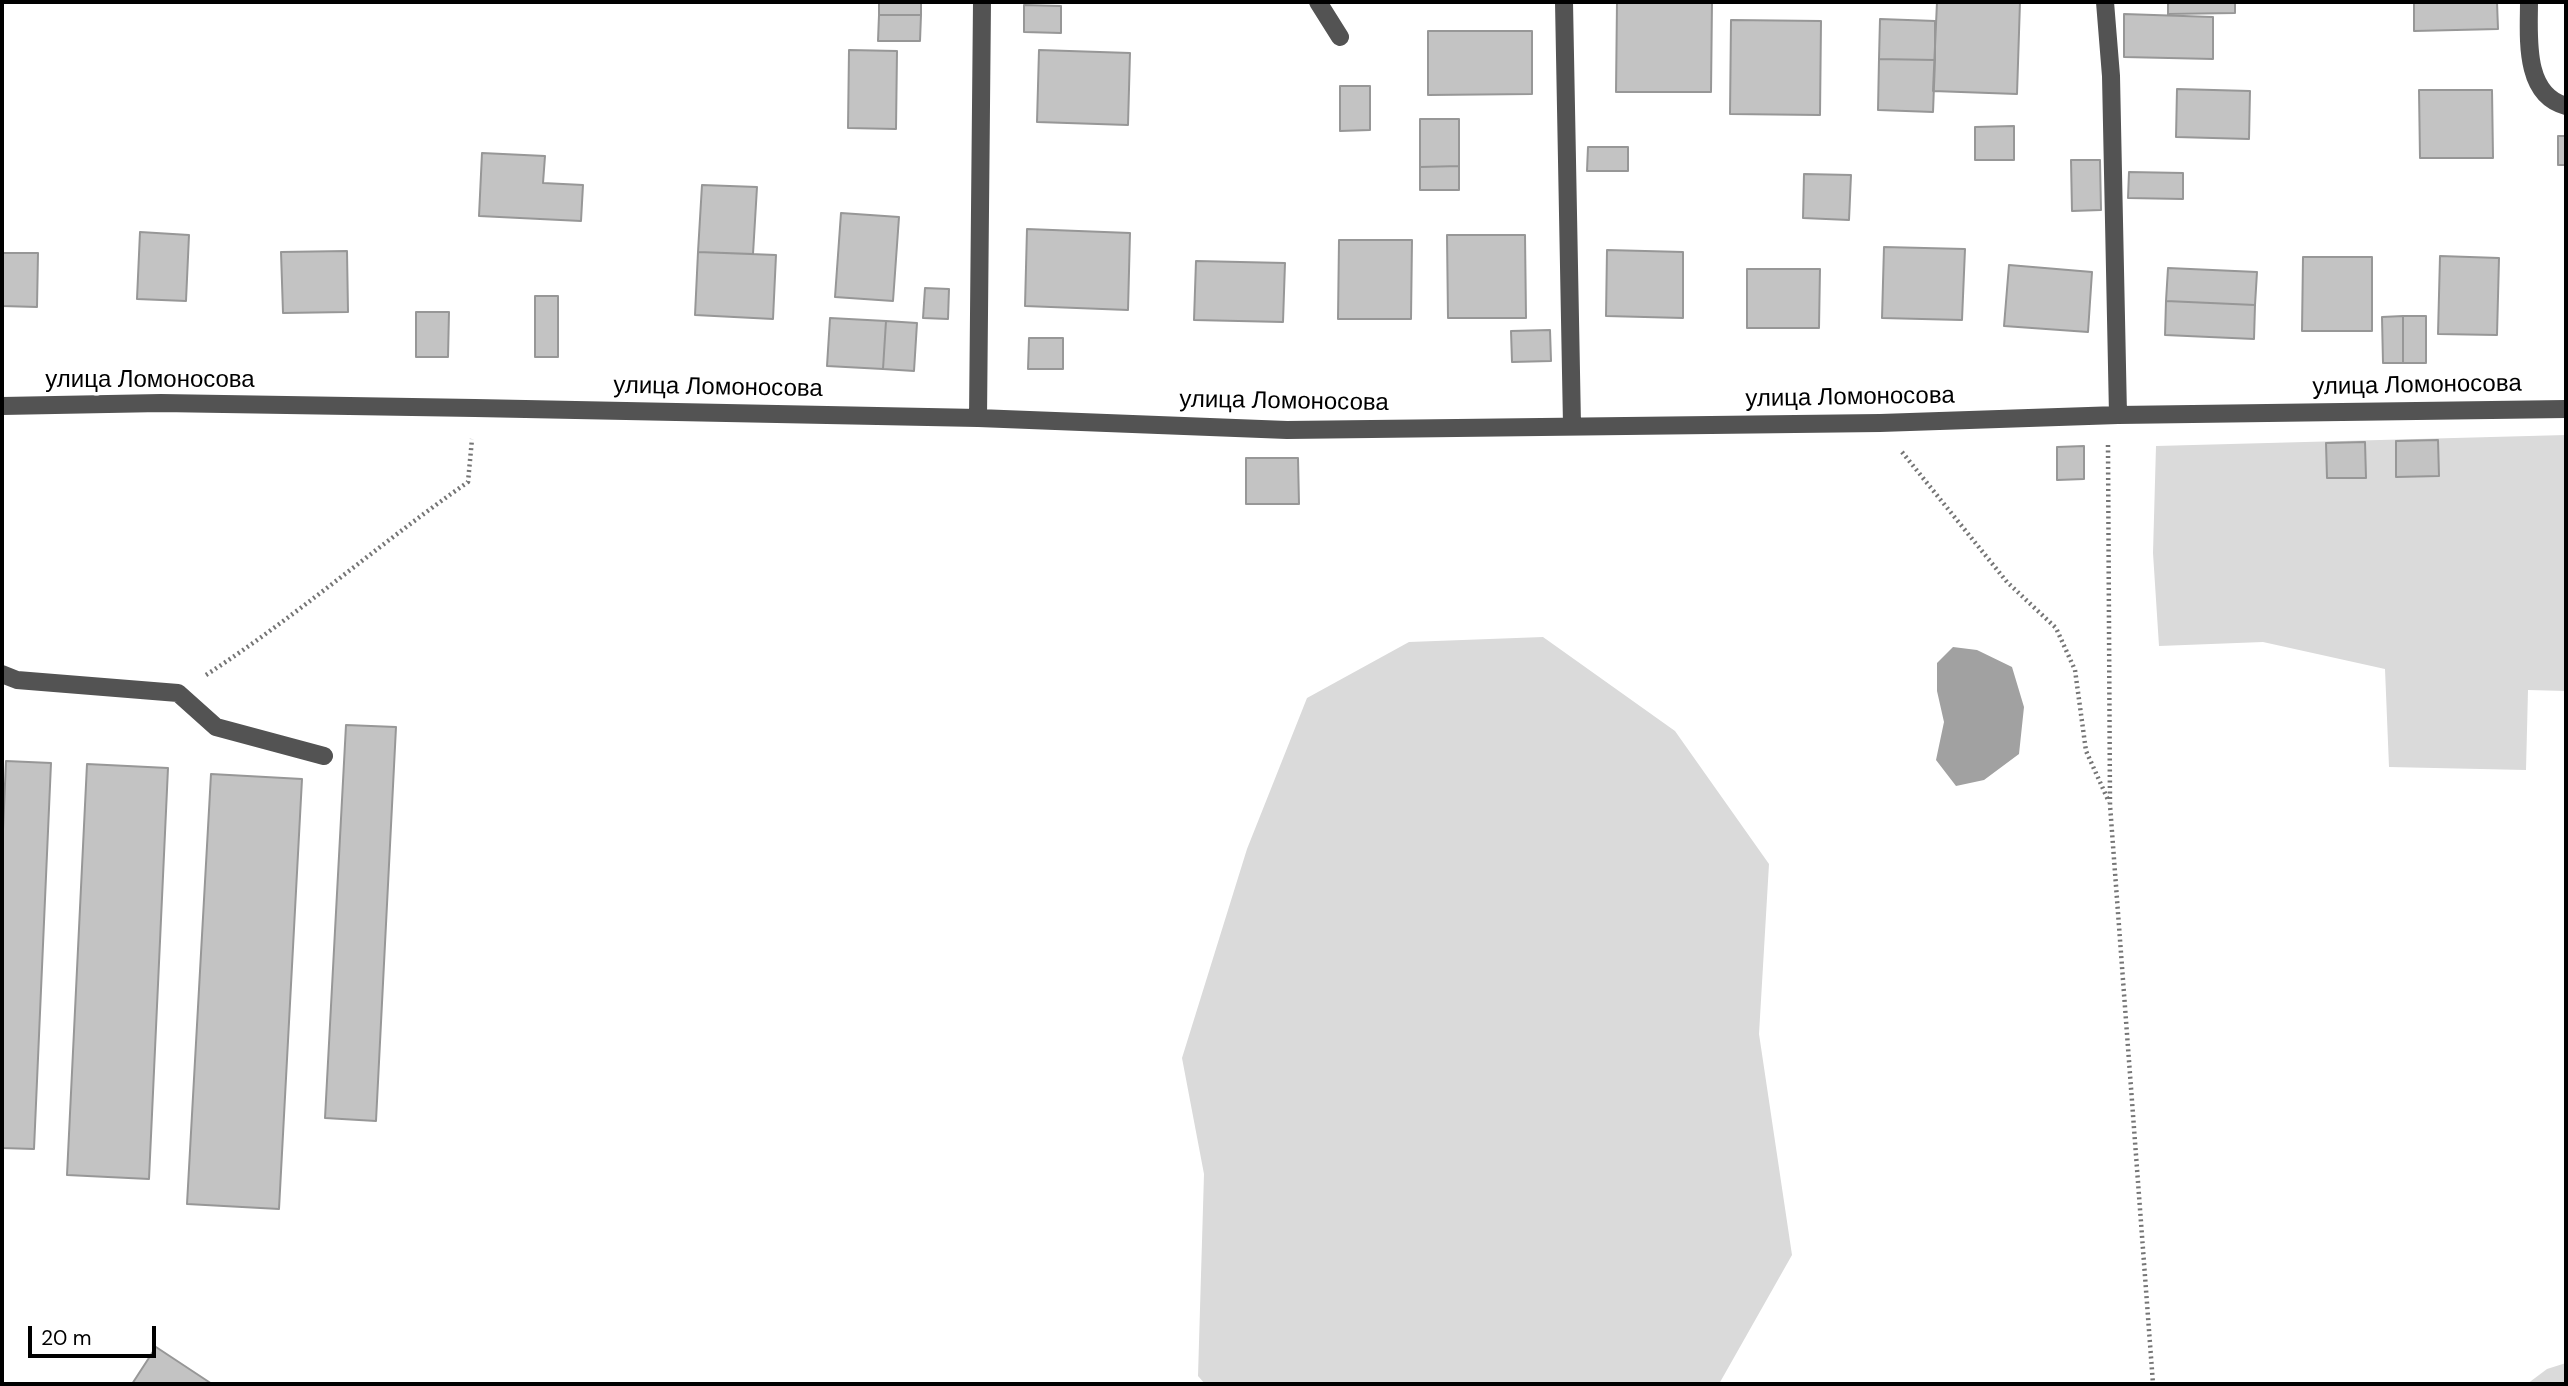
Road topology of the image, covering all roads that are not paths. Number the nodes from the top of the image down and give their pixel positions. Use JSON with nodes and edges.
{"nodes":[{"id":1,"x":982,"y":2,"type":"edge"},
{"id":2,"x":1318,"y":2,"type":"edge"},
{"id":3,"x":1564,"y":2,"type":"edge"},
{"id":4,"x":2105,"y":2,"type":"edge"},
{"id":5,"x":2529,"y":2,"type":"edge"},
{"id":6,"x":1340,"y":37,"type":"dead end"},
{"id":7,"x":2566,"y":106,"type":"edge"},
{"id":8,"x":2,"y":406,"type":"edge"},
{"id":9,"x":2566,"y":409,"type":"edge"},
{"id":10,"x":2118,"y":415,"type":"junction"},
{"id":11,"x":978,"y":418,"type":"junction"},
{"id":12,"x":1572,"y":425,"type":"junction"},
{"id":13,"x":2,"y":674,"type":"edge"},
{"id":14,"x":324,"y":756,"type":"dead end"}],
"edges":[{"from":1,"to":11,"type":"street"},
{"from":2,"to":6,"type":"street"},
{"from":3,"to":12,"type":"street"},
{"from":4,"to":10,"type":"street"},
{"from":5,"to":7,"type":"street"},
{"from":8,"to":11,"type":"street","name":"улица Ломоносова"},
{"from":9,"to":10,"type":"street","name":"улица Ломоносова"},
{"from":10,"to":12,"type":"street","name":"улица Ломоносова"},
{"from":11,"to":12,"type":"street","name":"улица Ломоносова"},
{"from":13,"to":14,"type":"street"}]}
